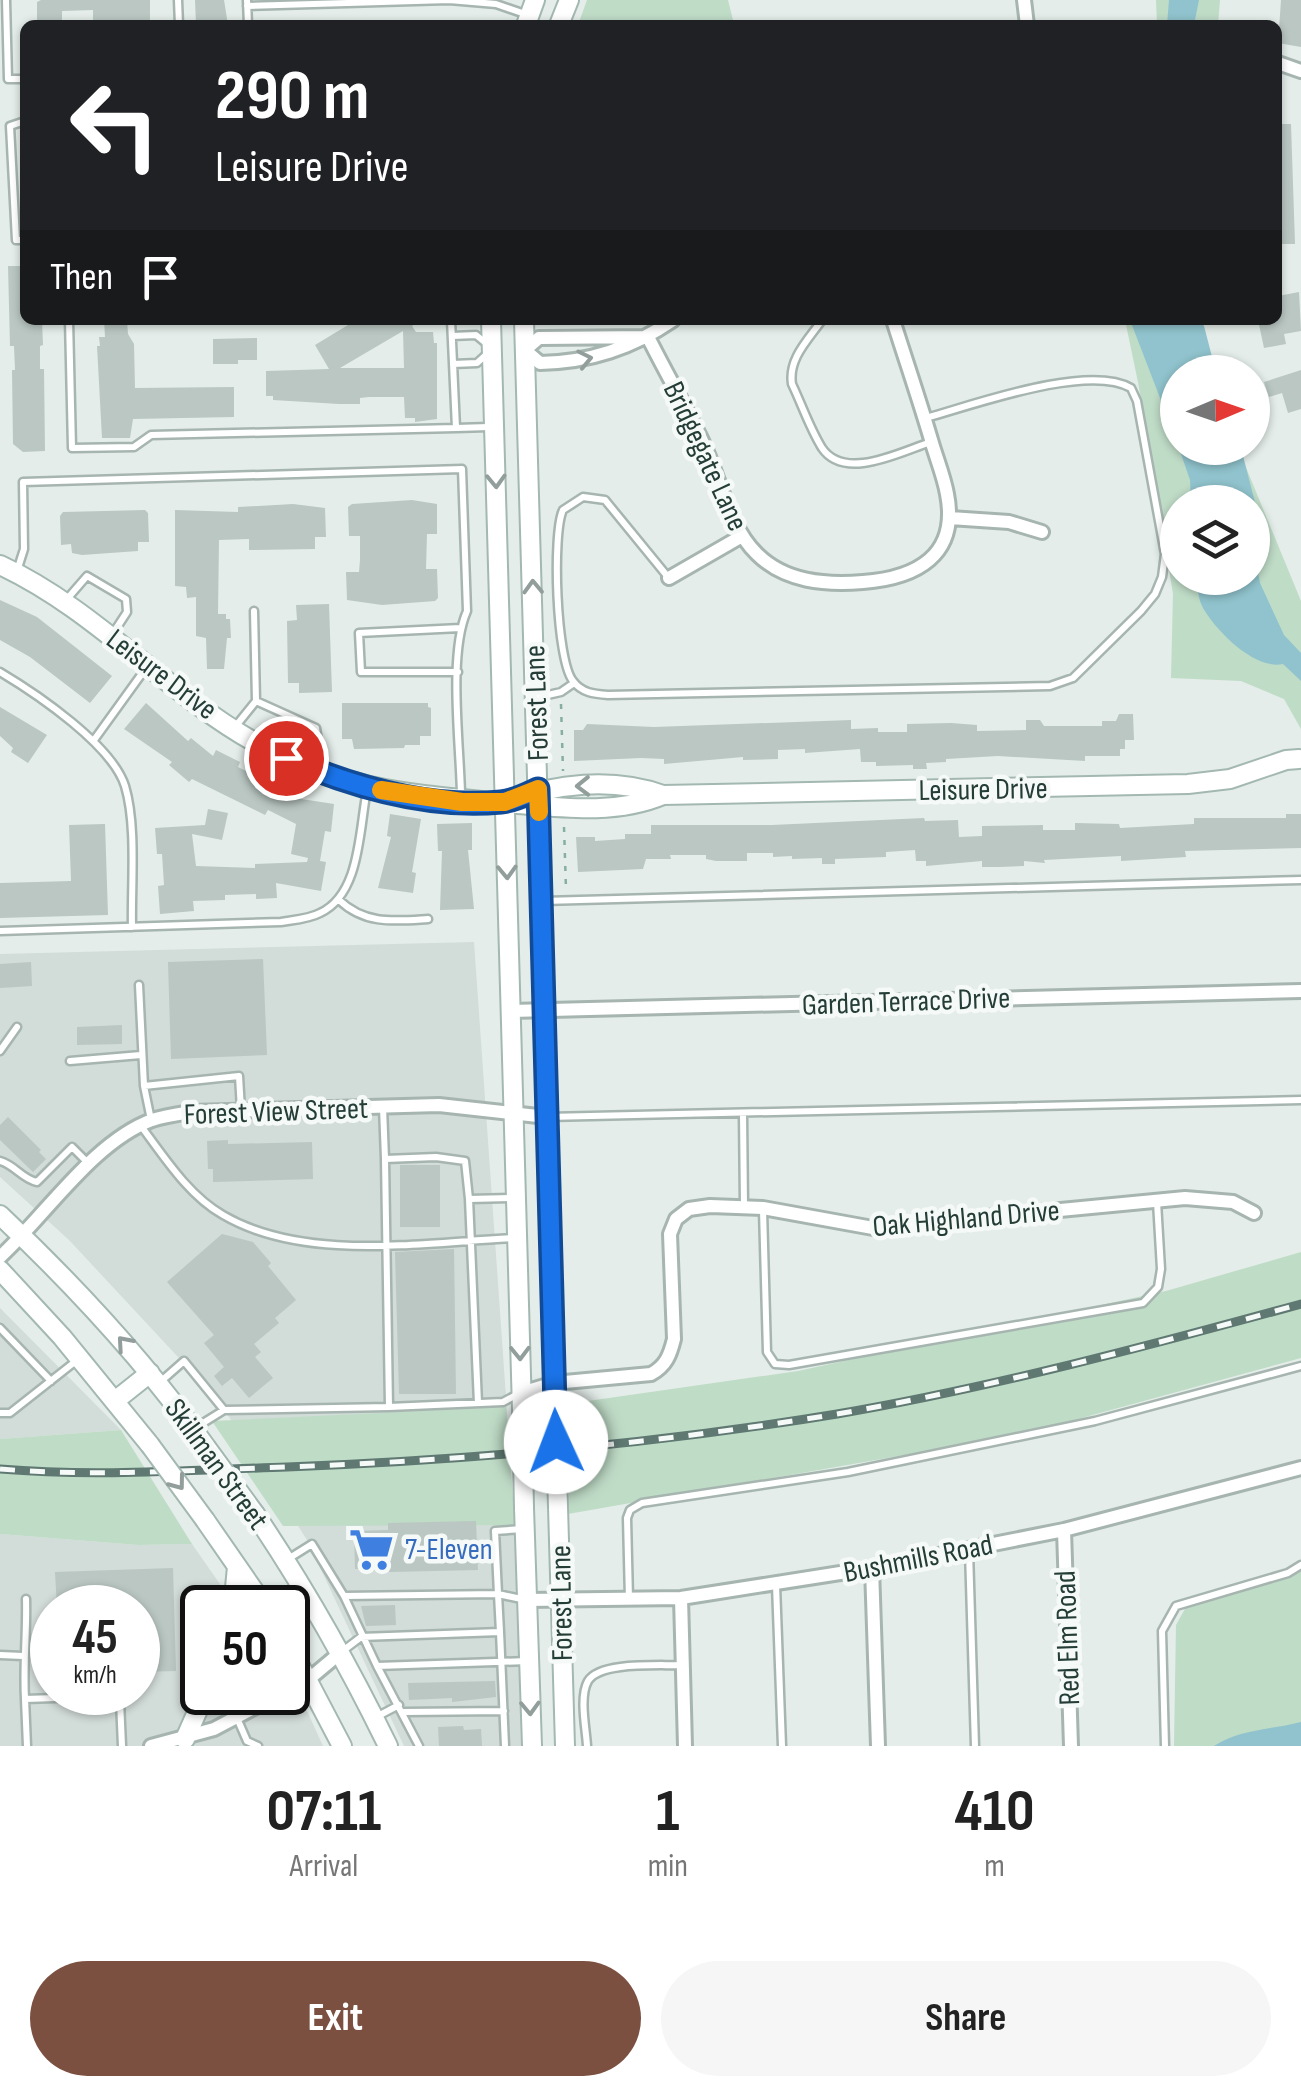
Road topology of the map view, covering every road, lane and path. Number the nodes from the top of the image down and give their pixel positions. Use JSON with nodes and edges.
{"nodes":[{"id":1,"x":6,"y":0,"type":"edge"},
{"id":2,"x":449,"y":0,"type":"edge"},
{"id":3,"x":247,"y":3,"type":"edge"},
{"id":4,"x":531,"y":16,"type":"edge"},
{"id":5,"x":20,"y":79,"type":"edge"},
{"id":6,"x":20,"y":122,"type":"edge"},
{"id":7,"x":20,"y":240,"type":"edge"},
{"id":8,"x":69,"y":325,"type":"edge"},
{"id":9,"x":452,"y":325,"type":"edge"},
{"id":10,"x":491,"y":325,"type":"edge"},
{"id":11,"x":524,"y":325,"type":"edge"},
{"id":12,"x":666,"y":325,"type":"edge"},
{"id":13,"x":818,"y":325,"type":"edge"},
{"id":14,"x":895,"y":325,"type":"edge"},
{"id":15,"x":452,"y":336,"type":"junction"},
{"id":16,"x":648,"y":337,"type":"junction"},
{"id":17,"x":492,"y":348,"type":"junction"},
{"id":18,"x":524,"y":350,"type":"junction"},
{"id":19,"x":453,"y":364,"type":"junction"},
{"id":20,"x":925,"y":418,"type":"junction"},
{"id":21,"x":494,"y":426,"type":"junction"},
{"id":22,"x":456,"y":428,"type":"junction"},
{"id":23,"x":932,"y":442,"type":"junction"},
{"id":24,"x":950,"y":518,"type":"junction"},
{"id":25,"x":1042,"y":532,"type":"dead end"},
{"id":26,"x":742,"y":536,"type":"junction"},
{"id":27,"x":8,"y":569,"type":"edge"},
{"id":28,"x":668,"y":578,"type":"joint"},
{"id":29,"x":65,"y":602,"type":"junction"},
{"id":30,"x":254,"y":611,"type":"dead end"},
{"id":31,"x":460,"y":628,"type":"junction"},
{"id":32,"x":111,"y":636,"type":"junction"},
{"id":33,"x":147,"y":666,"type":"junction"},
{"id":34,"x":0,"y":672,"type":"edge"},
{"id":35,"x":458,"y":672,"type":"junction"},
{"id":36,"x":574,"y":683,"type":"junction"},
{"id":37,"x":561,"y":692,"type":"junction"},
{"id":38,"x":537,"y":697,"type":"junction"},
{"id":39,"x":256,"y":701,"type":"junction"},
{"id":40,"x":234,"y":728,"type":"junction"},
{"id":41,"x":94,"y":740,"type":"junction"},
{"id":42,"x":1300,"y":760,"type":"edge"},
{"id":43,"x":310,"y":768,"type":"junction"},
{"id":44,"x":558,"y":777,"type":"dead end"},
{"id":45,"x":368,"y":787,"type":"junction"},
{"id":46,"x":539,"y":798,"type":"junction"},
{"id":47,"x":462,"y":802,"type":"junction"},
{"id":48,"x":505,"y":802,"type":"junction"},
{"id":49,"x":564,"y":818,"type":"dead end"},
{"id":50,"x":1301,"y":880,"type":"edge"},
{"id":51,"x":339,"y":900,"type":"junction"},
{"id":52,"x":566,"y":900,"type":"junction"},
{"id":53,"x":541,"y":901,"type":"junction"},
{"id":54,"x":428,"y":919,"type":"dead end"},
{"id":55,"x":132,"y":927,"type":"junction"},
{"id":56,"x":0,"y":932,"type":"edge"},
{"id":57,"x":139,"y":986,"type":"dead end"},
{"id":58,"x":1301,"y":990,"type":"edge"},
{"id":59,"x":543,"y":1010,"type":"junction"},
{"id":60,"x":511,"y":1011,"type":"junction"},
{"id":61,"x":16,"y":1027,"type":"dead end"},
{"id":62,"x":0,"y":1051,"type":"edge"},
{"id":63,"x":141,"y":1055,"type":"junction"},
{"id":64,"x":70,"y":1062,"type":"dead end"},
{"id":65,"x":144,"y":1086,"type":"junction"},
{"id":66,"x":1301,"y":1100,"type":"edge"},
{"id":67,"x":383,"y":1107,"type":"junction"},
{"id":68,"x":241,"y":1111,"type":"junction"},
{"id":69,"x":514,"y":1114,"type":"junction"},
{"id":70,"x":743,"y":1114,"type":"junction"},
{"id":71,"x":547,"y":1117,"type":"junction"},
{"id":72,"x":146,"y":1123,"type":"junction"},
{"id":73,"x":385,"y":1159,"type":"junction"},
{"id":74,"x":0,"y":1161,"type":"edge"},
{"id":75,"x":89,"y":1164,"type":"junction"},
{"id":76,"x":516,"y":1198,"type":"junction"},
{"id":77,"x":469,"y":1199,"type":"junction"},
{"id":78,"x":1156,"y":1200,"type":"junction"},
{"id":79,"x":744,"y":1206,"type":"junction"},
{"id":80,"x":763,"y":1208,"type":"junction"},
{"id":81,"x":1254,"y":1213,"type":"dead end"},
{"id":82,"x":0,"y":1214,"type":"edge"},
{"id":83,"x":23,"y":1236,"type":"junction"},
{"id":84,"x":517,"y":1238,"type":"junction"},
{"id":85,"x":471,"y":1240,"type":"junction"},
{"id":86,"x":386,"y":1243,"type":"junction"},
{"id":87,"x":0,"y":1257,"type":"edge"},
{"id":88,"x":0,"y":1270,"type":"edge"},
{"id":89,"x":0,"y":1328,"type":"edge"},
{"id":90,"x":80,"y":1358,"type":"junction"},
{"id":91,"x":1301,"y":1366,"type":"edge"},
{"id":92,"x":154,"y":1378,"type":"junction"},
{"id":93,"x":51,"y":1381,"type":"junction"},
{"id":94,"x":554,"y":1384,"type":"junction"},
{"id":95,"x":116,"y":1400,"type":"junction"},
{"id":96,"x":478,"y":1402,"type":"junction"},
{"id":97,"x":522,"y":1402,"type":"junction"},
{"id":98,"x":389,"y":1407,"type":"junction"},
{"id":99,"x":224,"y":1410,"type":"junction"},
{"id":100,"x":0,"y":1413,"type":"edge"},
{"id":101,"x":194,"y":1430,"type":"junction"},
{"id":102,"x":1301,"y":1468,"type":"edge"},
{"id":103,"x":525,"y":1529,"type":"junction"},
{"id":104,"x":1064,"y":1530,"type":"junction"},
{"id":105,"x":968,"y":1550,"type":"junction"},
{"id":106,"x":286,"y":1560,"type":"junction"},
{"id":107,"x":1301,"y":1565,"type":"edge"},
{"id":108,"x":238,"y":1567,"type":"junction"},
{"id":109,"x":872,"y":1568,"type":"junction"},
{"id":110,"x":776,"y":1584,"type":"junction"},
{"id":111,"x":236,"y":1585,"type":"edge"},
{"id":112,"x":250,"y":1585,"type":"edge"},
{"id":113,"x":498,"y":1594,"type":"junction"},
{"id":114,"x":344,"y":1596,"type":"junction"},
{"id":115,"x":681,"y":1598,"type":"junction"},
{"id":116,"x":26,"y":1599,"type":"dead end"},
{"id":117,"x":527,"y":1600,"type":"junction"},
{"id":118,"x":629,"y":1600,"type":"junction"},
{"id":119,"x":560,"y":1602,"type":"junction"},
{"id":120,"x":500,"y":1632,"type":"junction"},
{"id":121,"x":361,"y":1637,"type":"junction"},
{"id":122,"x":340,"y":1654,"type":"junction"},
{"id":123,"x":0,"y":1655,"type":"edge"},
{"id":124,"x":23,"y":1656,"type":"junction"},
{"id":125,"x":528,"y":1661,"type":"junction"},
{"id":126,"x":502,"y":1662,"type":"junction"},
{"id":127,"x":683,"y":1665,"type":"junction"},
{"id":128,"x":377,"y":1666,"type":"junction"},
{"id":129,"x":310,"y":1678,"type":"edge"},
{"id":130,"x":310,"y":1681,"type":"edge"},
{"id":131,"x":25,"y":1699,"type":"junction"},
{"id":132,"x":401,"y":1708,"type":"junction"},
{"id":133,"x":504,"y":1711,"type":"junction"},
{"id":134,"x":196,"y":1715,"type":"edge"},
{"id":135,"x":243,"y":1715,"type":"edge"},
{"id":136,"x":237,"y":1718,"type":"junction"},
{"id":137,"x":374,"y":1718,"type":"junction"},
{"id":138,"x":185,"y":1739,"type":"junction"},
{"id":139,"x":28,"y":1746,"type":"edge"},
{"id":140,"x":122,"y":1746,"type":"edge"},
{"id":141,"x":151,"y":1746,"type":"edge"},
{"id":142,"x":258,"y":1746,"type":"edge"},
{"id":143,"x":342,"y":1746,"type":"edge"},
{"id":144,"x":388,"y":1746,"type":"edge"},
{"id":145,"x":419,"y":1746,"type":"edge"},
{"id":146,"x":505,"y":1746,"type":"edge"},
{"id":147,"x":532,"y":1746,"type":"edge"},
{"id":148,"x":564,"y":1746,"type":"edge"},
{"id":149,"x":586,"y":1746,"type":"edge"},
{"id":150,"x":686,"y":1746,"type":"edge"},
{"id":151,"x":782,"y":1746,"type":"edge"},
{"id":152,"x":878,"y":1746,"type":"edge"},
{"id":153,"x":975,"y":1746,"type":"edge"},
{"id":154,"x":1071,"y":1746,"type":"edge"},
{"id":155,"x":1165,"y":1746,"type":"edge"}],
"edges":[{"from":1,"to":5,"type":"lane"},
{"from":2,"to":3,"type":"lane"},
{"from":2,"to":4,"type":"lane"},
{"from":6,"to":7,"type":"lane"},
{"from":8,"to":22,"type":"lane"},
{"from":9,"to":15,"type":"lane"},
{"from":10,"to":17,"type":"main road","name":"Forest Lane"},
{"from":11,"to":18,"type":"main road","name":"Forest Lane"},
{"from":12,"to":16,"type":"street"},
{"from":13,"to":23,"type":"lane"},
{"from":14,"to":20,"type":"street"},
{"from":15,"to":17,"type":"lane"},
{"from":15,"to":19,"type":"lane"},
{"from":16,"to":18,"type":"street"},
{"from":18,"to":16,"type":"street","one_way":true},
{"from":16,"to":26,"type":"street","name":"Bridgegate Lane"},
{"from":17,"to":18,"type":"main road"},
{"from":17,"to":19,"type":"lane"},
{"from":17,"to":21,"type":"main road","name":"Forest Lane"},
{"from":38,"to":18,"type":"main road","name":"Forest Lane","one_way":true},
{"from":19,"to":22,"type":"lane"},
{"from":20,"to":23,"type":"street"},
{"from":20,"to":36,"type":"lane"},
{"from":21,"to":22,"type":"lane"},
{"from":21,"to":48,"type":"main road","name":"Forest Lane","one_way":true},
{"from":23,"to":24,"type":"street"},
{"from":24,"to":25,"type":"street"},
{"from":24,"to":26,"type":"street","name":"Bridgegate Lane"},
{"from":26,"to":28,"type":"street"},
{"from":27,"to":29,"type":"main road","name":"Leisure Drive"},
{"from":27,"to":31,"type":"lane"},
{"from":28,"to":36,"type":"lane"},
{"from":29,"to":32,"type":"main road","name":"Leisure Drive"},
{"from":29,"to":32,"type":"lane"},
{"from":30,"to":39,"type":"lane"},
{"from":31,"to":35,"type":"lane"},
{"from":31,"to":35,"type":"lane"},
{"from":32,"to":33,"type":"main road","name":"Leisure Drive"},
{"from":33,"to":40,"type":"main road","name":"Leisure Drive"},
{"from":33,"to":41,"type":"lane"},
{"from":34,"to":41,"type":"lane"},
{"from":35,"to":47,"type":"lane"},
{"from":36,"to":37,"type":"lane"},
{"from":37,"to":38,"type":"lane"},
{"from":37,"to":44,"type":"path"},
{"from":38,"to":46,"type":"main road","name":"Forest Lane"},
{"from":39,"to":40,"type":"lane"},
{"from":39,"to":43,"type":"lane"},
{"from":40,"to":43,"type":"main road","name":"Leisure Drive"},
{"from":41,"to":55,"type":"lane"},
{"from":42,"to":46,"type":"main road","name":"Leisure Drive"},
{"from":43,"to":45,"type":"main road","name":"Leisure Drive"},
{"from":45,"to":47,"type":"main road","name":"Leisure Drive"},
{"from":45,"to":51,"type":"lane"},
{"from":46,"to":48,"type":"main road","name":"Leisure Drive"},
{"from":46,"to":53,"type":"main road","name":"Forest Lane"},
{"from":47,"to":48,"type":"main road","name":"Leisure Drive"},
{"from":48,"to":60,"type":"main road","name":"Forest Lane","one_way":true},
{"from":49,"to":52,"type":"path"},
{"from":50,"to":52,"type":"lane"},
{"from":51,"to":54,"type":"lane"},
{"from":51,"to":55,"type":"lane"},
{"from":52,"to":53,"type":"lane"},
{"from":53,"to":59,"type":"main road","name":"Forest Lane"},
{"from":55,"to":56,"type":"lane"},
{"from":57,"to":63,"type":"lane"},
{"from":58,"to":59,"type":"street","name":"Garden Terrace Drive"},
{"from":59,"to":60,"type":"street","name":"Garden Terrace Drive"},
{"from":59,"to":71,"type":"main road","name":"Forest Lane"},
{"from":60,"to":69,"type":"main road","name":"Forest Lane"},
{"from":61,"to":62,"type":"lane"},
{"from":63,"to":64,"type":"lane"},
{"from":63,"to":65,"type":"lane"},
{"from":65,"to":68,"type":"lane"},
{"from":65,"to":72,"type":"lane"},
{"from":66,"to":70,"type":"lane"},
{"from":67,"to":68,"type":"street","name":"Forest View Street"},
{"from":67,"to":69,"type":"street","name":"Forest View Street"},
{"from":67,"to":73,"type":"lane"},
{"from":68,"to":72,"type":"street","name":"Forest View Street"},
{"from":69,"to":71,"type":"street","name":"Forest View Street"},
{"from":69,"to":76,"type":"main road","name":"Forest Lane"},
{"from":70,"to":71,"type":"lane"},
{"from":70,"to":79,"type":"lane"},
{"from":71,"to":94,"type":"main road","name":"Forest Lane"},
{"from":72,"to":75,"type":"street","name":"Forest View Street"},
{"from":72,"to":86,"type":"lane"},
{"from":73,"to":77,"type":"lane"},
{"from":73,"to":86,"type":"lane"},
{"from":74,"to":75,"type":"lane"},
{"from":75,"to":83,"type":"street","name":"Forest View Street"},
{"from":76,"to":77,"type":"lane"},
{"from":76,"to":84,"type":"main road","name":"Forest Lane"},
{"from":77,"to":85,"type":"lane"},
{"from":78,"to":80,"type":"street","name":"Oak Highland Drive"},
{"from":78,"to":80,"type":"lane"},
{"from":78,"to":81,"type":"street","name":"Oak Highland Drive"},
{"from":79,"to":80,"type":"street","name":"Oak Highland Drive"},
{"from":79,"to":94,"type":"street","name":"Oak Highland Drive"},
{"from":82,"to":83,"type":"main road","name":"Skillman Street"},
{"from":83,"to":87,"type":"street","name":"Forest View Street"},
{"from":92,"to":83,"type":"main road","name":"Skillman Street","one_way":true},
{"from":84,"to":85,"type":"lane"},
{"from":84,"to":97,"type":"main road","name":"Forest Lane","one_way":true},
{"from":85,"to":86,"type":"lane"},
{"from":85,"to":96,"type":"lane"},
{"from":86,"to":98,"type":"lane"},
{"from":88,"to":90,"type":"main road","name":"Skillman Street"},
{"from":89,"to":93,"type":"lane"},
{"from":90,"to":93,"type":"lane"},
{"from":90,"to":95,"type":"main road","name":"Skillman Street"},
{"from":91,"to":118,"type":"lane"},
{"from":92,"to":95,"type":"main road"},
{"from":92,"to":99,"type":"lane"},
{"from":92,"to":101,"type":"main road","name":"Skillman Street"},
{"from":93,"to":100,"type":"lane"},
{"from":94,"to":97,"type":"street","name":"Oak Highland Drive"},
{"from":94,"to":119,"type":"main road","name":"Forest Lane","bridge":true},
{"from":95,"to":108,"type":"main road","name":"Skillman Street","one_way":true,"bridge":true},
{"from":96,"to":97,"type":"lane"},
{"from":96,"to":98,"type":"lane"},
{"from":97,"to":103,"type":"main road","name":"Forest Lane","bridge":true},
{"from":98,"to":99,"type":"lane"},
{"from":99,"to":101,"type":"lane"},
{"from":101,"to":106,"type":"main road","name":"Skillman Street","bridge":true},
{"from":102,"to":104,"type":"street","name":"Bushmills Road"},
{"from":103,"to":113,"type":"lane"},
{"from":103,"to":117,"type":"main road","name":"Forest Lane"},
{"from":104,"to":105,"type":"street","name":"Bushmills Road"},
{"from":104,"to":154,"type":"street","name":"Red Elm Road"},
{"from":105,"to":109,"type":"street","name":"Bushmills Road"},
{"from":105,"to":153,"type":"lane"},
{"from":106,"to":114,"type":"lane"},
{"from":106,"to":122,"type":"main road","name":"Skillman Street"},
{"from":107,"to":155,"type":"lane"},
{"from":108,"to":111,"type":"main road"},
{"from":108,"to":112,"type":"main road","name":"Skillman Street"},
{"from":109,"to":110,"type":"street","name":"Bushmills Road"},
{"from":109,"to":152,"type":"street"},
{"from":110,"to":115,"type":"street","name":"Bushmills Road"},
{"from":110,"to":151,"type":"lane"},
{"from":113,"to":114,"type":"lane"},
{"from":113,"to":117,"type":"lane"},
{"from":113,"to":120,"type":"lane"},
{"from":114,"to":121,"type":"lane"},
{"from":115,"to":118,"type":"street","name":"Bushmills Road"},
{"from":115,"to":127,"type":"street"},
{"from":116,"to":124,"type":"lane"},
{"from":117,"to":119,"type":"street","name":"Bushmills Road"},
{"from":117,"to":125,"type":"main road","name":"Forest Lane"},
{"from":118,"to":119,"type":"street","name":"Bushmills Road"},
{"from":119,"to":148,"type":"main road","name":"Forest Lane"},
{"from":120,"to":121,"type":"lane"},
{"from":120,"to":126,"type":"lane"},
{"from":121,"to":122,"type":"lane"},
{"from":121,"to":128,"type":"lane"},
{"from":122,"to":129,"type":"street"},
{"from":122,"to":137,"type":"main road","name":"Skillman Street"},
{"from":123,"to":124,"type":"lane"},
{"from":124,"to":131,"type":"lane"},
{"from":125,"to":126,"type":"lane"},
{"from":125,"to":147,"type":"main road","name":"Forest Lane","one_way":true},
{"from":126,"to":128,"type":"lane"},
{"from":126,"to":133,"type":"lane"},
{"from":127,"to":149,"type":"lane"},
{"from":127,"to":150,"type":"street"},
{"from":128,"to":132,"type":"lane"},
{"from":130,"to":143,"type":"main road"},
{"from":131,"to":139,"type":"lane"},
{"from":131,"to":140,"type":"lane"},
{"from":132,"to":133,"type":"lane"},
{"from":132,"to":137,"type":"lane"},
{"from":132,"to":145,"type":"lane"},
{"from":133,"to":146,"type":"lane"},
{"from":134,"to":138,"type":"main road"},
{"from":135,"to":136,"type":"street"},
{"from":136,"to":138,"type":"street"},
{"from":136,"to":142,"type":"lane"},
{"from":137,"to":144,"type":"main road","name":"Skillman Street"},
{"from":138,"to":141,"type":"street"}]}
